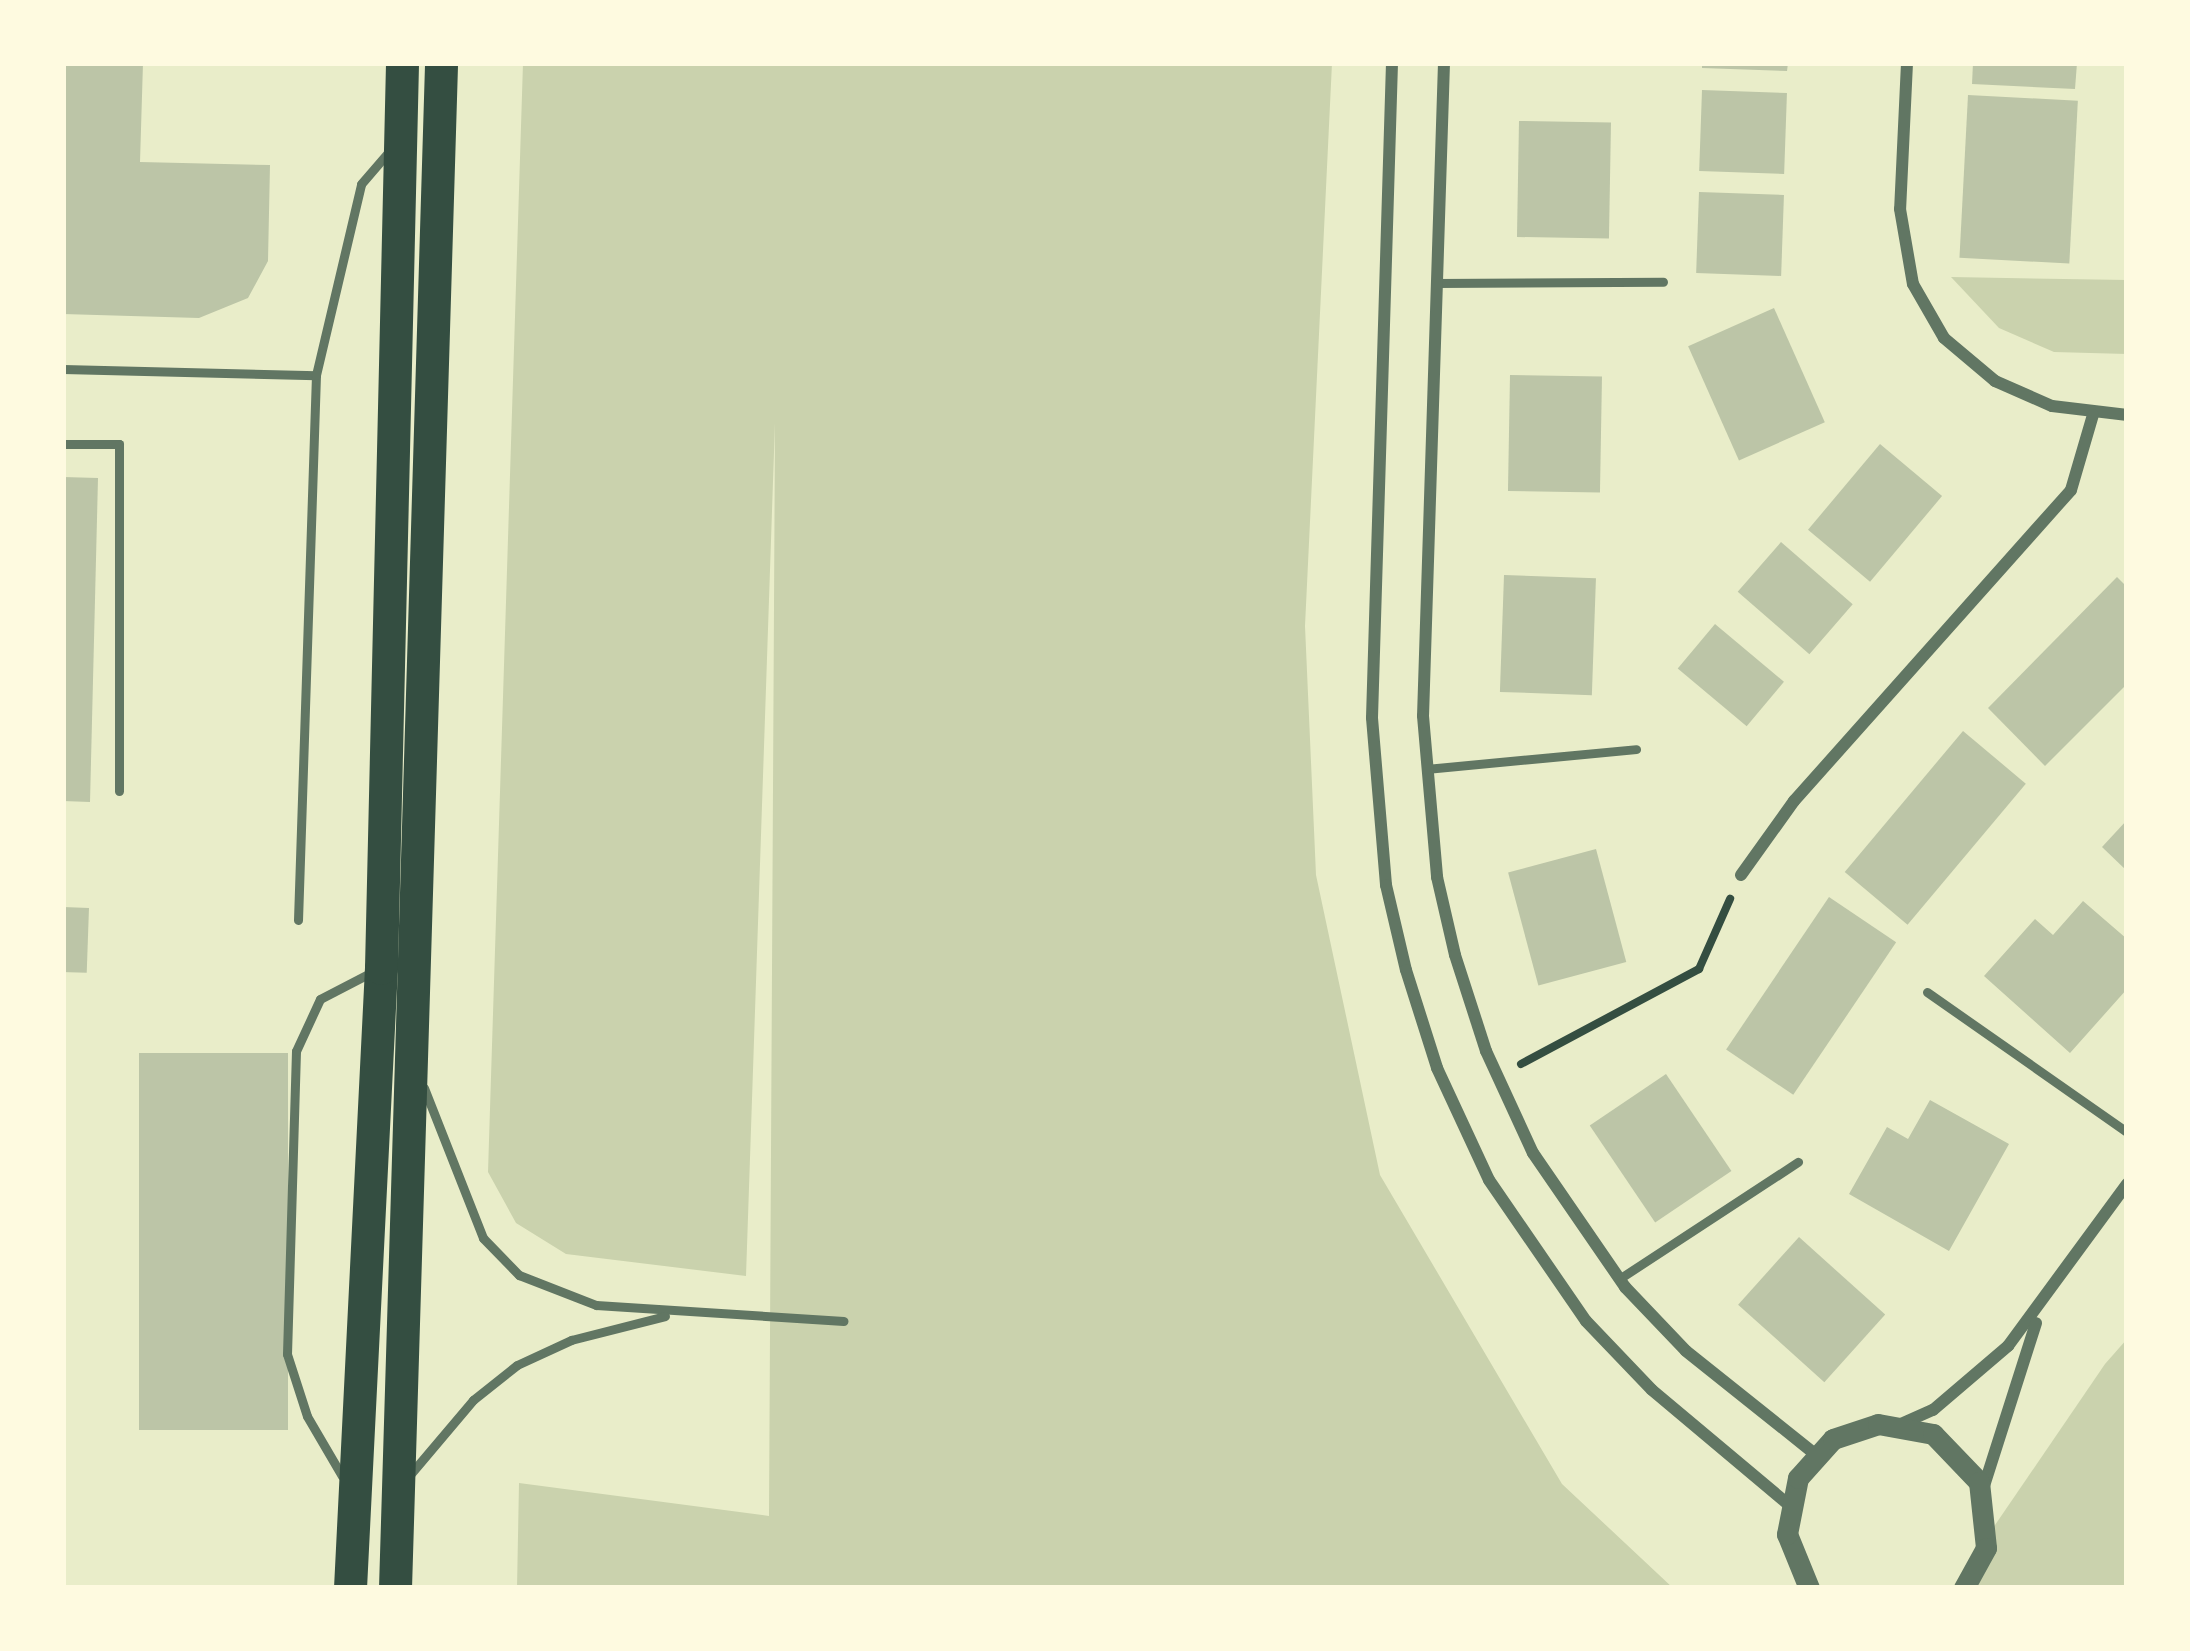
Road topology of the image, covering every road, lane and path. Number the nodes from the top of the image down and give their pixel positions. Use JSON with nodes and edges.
{"nodes":[{"id":1,"x":402,"y":63,"type":"edge"},
{"id":2,"x":441,"y":63,"type":"edge"},
{"id":3,"x":1392,"y":63,"type":"edge"},
{"id":4,"x":1444,"y":63,"type":"edge"},
{"id":5,"x":1907,"y":63,"type":"edge"},
{"id":6,"x":401,"y":141,"type":"junction"},
{"id":7,"x":1663,"y":282,"type":"dead end"},
{"id":8,"x":1436,"y":283,"type":"junction"},
{"id":9,"x":63,"y":369,"type":"edge"},
{"id":10,"x":316,"y":375,"type":"junction"},
{"id":11,"x":2093,"y":415,"type":"junction"},
{"id":12,"x":2127,"y":415,"type":"edge"},
{"id":13,"x":63,"y":443,"type":"edge"},
{"id":14,"x":1636,"y":749,"type":"dead end"},
{"id":15,"x":1426,"y":770,"type":"junction"},
{"id":16,"x":119,"y":791,"type":"dead end"},
{"id":17,"x":1741,"y":875,"type":"joint"},
{"id":18,"x":298,"y":920,"type":"dead end"},
{"id":19,"x":381,"y":968,"type":"junction"},
{"id":20,"x":1927,"y":992,"type":"dead end"},
{"id":21,"x":414,"y":1060,"type":"junction"},
{"id":22,"x":1498,"y":1076,"type":"junction"},
{"id":23,"x":2127,"y":1132,"type":"edge"},
{"id":24,"x":1798,"y":1162,"type":"dead end"},
{"id":25,"x":2127,"y":1184,"type":"edge"},
{"id":26,"x":1619,"y":1279,"type":"junction"},
{"id":27,"x":2041,"y":1310,"type":"junction"},
{"id":28,"x":670,"y":1315,"type":"junction"},
{"id":29,"x":843,"y":1321,"type":"dead end"},
{"id":30,"x":1901,"y":1424,"type":"junction"},
{"id":31,"x":1815,"y":1454,"type":"junction"},
{"id":32,"x":399,"y":1488,"type":"junction"},
{"id":33,"x":1982,"y":1492,"type":"junction"},
{"id":34,"x":353,"y":1503,"type":"junction"},
{"id":35,"x":1789,"y":1505,"type":"junction"},
{"id":36,"x":350,"y":1588,"type":"edge"},
{"id":37,"x":395,"y":1588,"type":"edge"},
{"id":38,"x":1809,"y":1588,"type":"edge"},
{"id":39,"x":1964,"y":1588,"type":"edge"}],
"edges":[{"from":1,"to":6,"type":"highway"},
{"from":2,"to":21,"type":"highway"},
{"from":3,"to":35,"type":"street"},
{"from":4,"to":8,"type":"street"},
{"from":5,"to":11,"type":"street"},
{"from":6,"to":10,"type":"lane"},
{"from":6,"to":19,"type":"highway"},
{"from":7,"to":8,"type":"lane"},
{"from":8,"to":15,"type":"street"},
{"from":9,"to":10,"type":"lane"},
{"from":10,"to":18,"type":"lane"},
{"from":11,"to":12,"type":"street"},
{"from":11,"to":17,"type":"street"},
{"from":13,"to":16,"type":"lane"},
{"from":14,"to":15,"type":"lane"},
{"from":15,"to":22,"type":"street"},
{"from":17,"to":22,"type":"path"},
{"from":19,"to":34,"type":"highway"},
{"from":19,"to":34,"type":"lane"},
{"from":20,"to":23,"type":"lane"},
{"from":21,"to":28,"type":"lane"},
{"from":21,"to":32,"type":"highway"},
{"from":22,"to":26,"type":"street"},
{"from":24,"to":26,"type":"lane"},
{"from":25,"to":27,"type":"street"},
{"from":26,"to":31,"type":"street"},
{"from":27,"to":30,"type":"street"},
{"from":27,"to":33,"type":"street"},
{"from":28,"to":29,"type":"lane"},
{"from":28,"to":32,"type":"lane"},
{"from":30,"to":31,"type":"street"},
{"from":30,"to":33,"type":"street"},
{"from":31,"to":35,"type":"street"},
{"from":32,"to":37,"type":"highway"},
{"from":33,"to":39,"type":"street"},
{"from":34,"to":36,"type":"highway"},
{"from":35,"to":38,"type":"street"}]}
